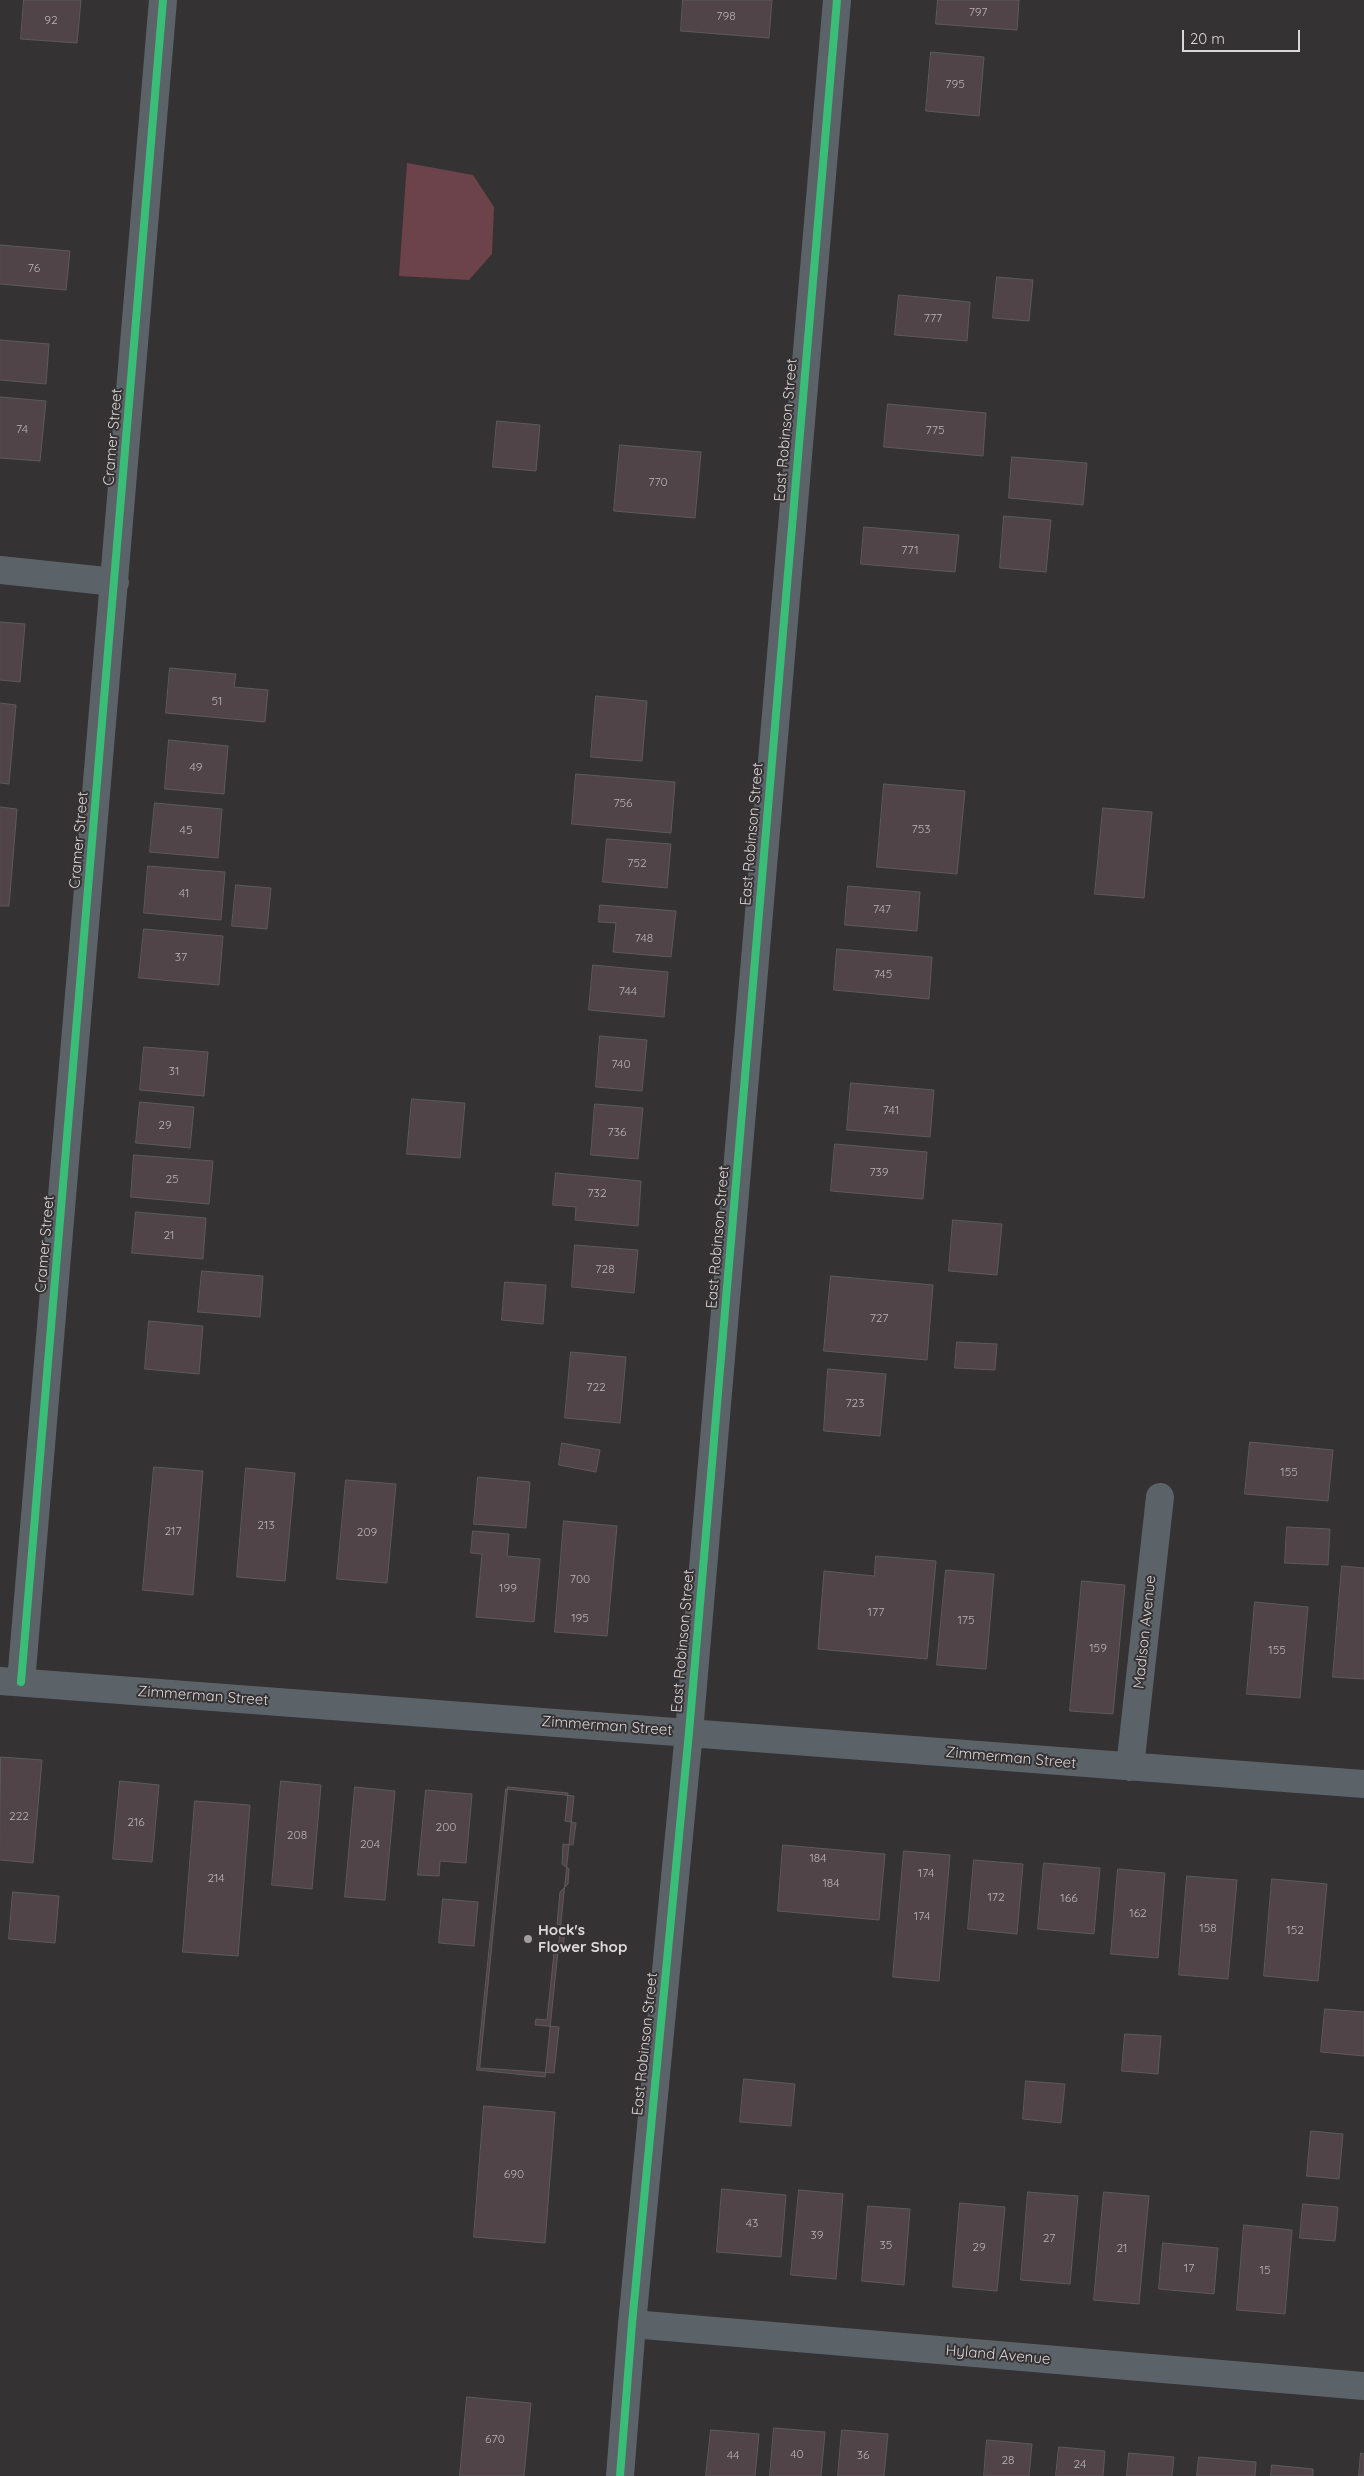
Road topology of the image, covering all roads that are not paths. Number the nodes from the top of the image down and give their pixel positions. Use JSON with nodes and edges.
{"nodes":[{"id":1,"x":163,"y":0,"type":"edge"},
{"id":2,"x":837,"y":0,"type":"edge"},
{"id":3,"x":0,"y":570,"type":"edge"},
{"id":4,"x":115,"y":582,"type":"junction"},
{"id":5,"x":1160,"y":1497,"type":"dead end"},
{"id":6,"x":10,"y":1682,"type":"edge"},
{"id":7,"x":689,"y":1732,"type":"junction"},
{"id":8,"x":1130,"y":1768,"type":"junction"},
{"id":9,"x":1364,"y":1784,"type":"edge"},
{"id":10,"x":632,"y":2324,"type":"junction"},
{"id":11,"x":1364,"y":2386,"type":"edge"},
{"id":12,"x":620,"y":2476,"type":"edge"}],
"edges":[{"from":1,"to":4,"type":"street","name":"Cramer Street"},
{"from":2,"to":7,"type":"street","name":"East Robinson Street"},
{"from":3,"to":4,"type":"street"},
{"from":4,"to":6,"type":"street","name":"Cramer Street"},
{"from":5,"to":8,"type":"street","name":"Madison Avenue"},
{"from":6,"to":7,"type":"street","name":"Zimmerman Street"},
{"from":7,"to":8,"type":"street","name":"Zimmerman Street"},
{"from":7,"to":10,"type":"street","name":"East Robinson Street"},
{"from":8,"to":9,"type":"street","name":"Zimmerman Street"},
{"from":10,"to":11,"type":"street","name":"Hyland Avenue"},
{"from":10,"to":12,"type":"street","name":"East Robinson Street"}]}
